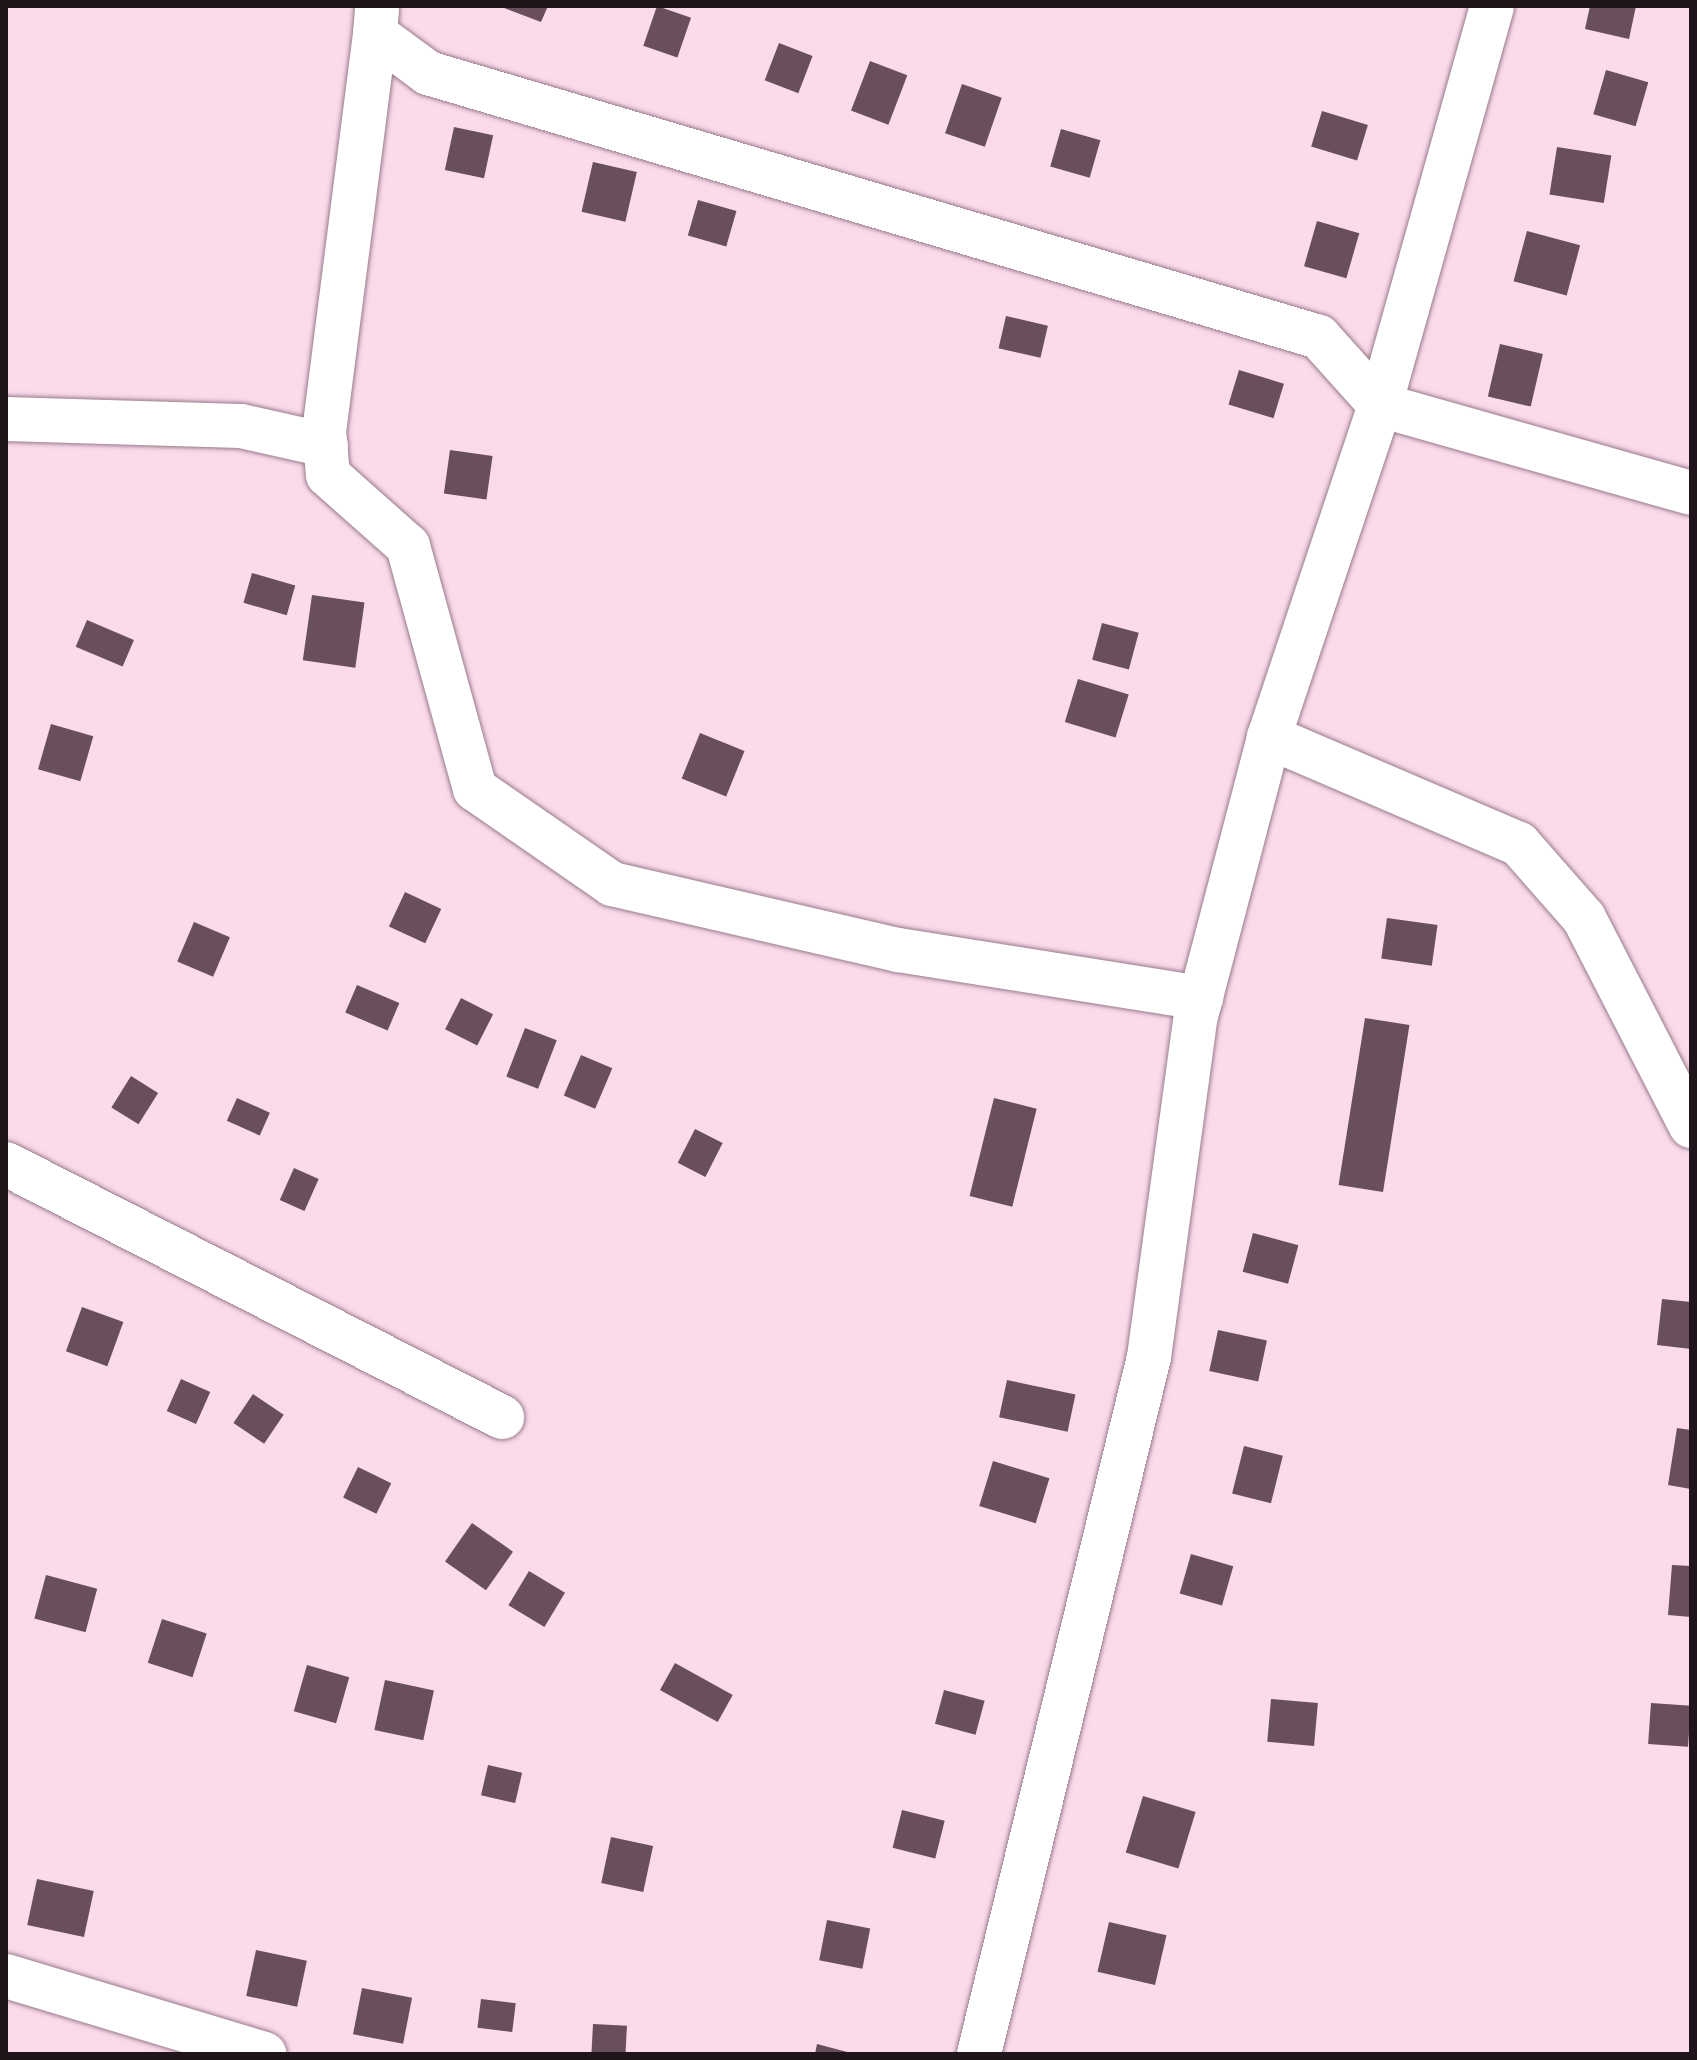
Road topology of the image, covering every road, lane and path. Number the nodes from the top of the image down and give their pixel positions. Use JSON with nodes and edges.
{"nodes":[{"id":1,"x":1492,"y":6,"type":"edge"},
{"id":2,"x":376,"y":20,"type":"edge"},
{"id":3,"x":1380,"y":405,"type":"junction"},
{"id":4,"x":6,"y":419,"type":"edge"},
{"id":5,"x":326,"y":445,"type":"junction"},
{"id":6,"x":1691,"y":493,"type":"edge"},
{"id":7,"x":1269,"y":737,"type":"junction"},
{"id":8,"x":1201,"y":998,"type":"junction"},
{"id":9,"x":1691,"y":1126,"type":"edge"},
{"id":10,"x":6,"y":1164,"type":"edge"},
{"id":11,"x":502,"y":1417,"type":"dead end"},
{"id":12,"x":6,"y":1976,"type":"edge"},
{"id":13,"x":265,"y":2054,"type":"edge"},
{"id":14,"x":979,"y":2054,"type":"edge"}],
"edges":[{"from":1,"to":3,"type":"street"},
{"from":2,"to":3,"type":"street"},
{"from":2,"to":5,"type":"street"},
{"from":3,"to":6,"type":"street"},
{"from":3,"to":7,"type":"street"},
{"from":4,"to":5,"type":"street"},
{"from":5,"to":8,"type":"street"},
{"from":7,"to":8,"type":"street"},
{"from":7,"to":9,"type":"street"},
{"from":8,"to":14,"type":"street"},
{"from":10,"to":11,"type":"street"},
{"from":12,"to":13,"type":"street"}]}
